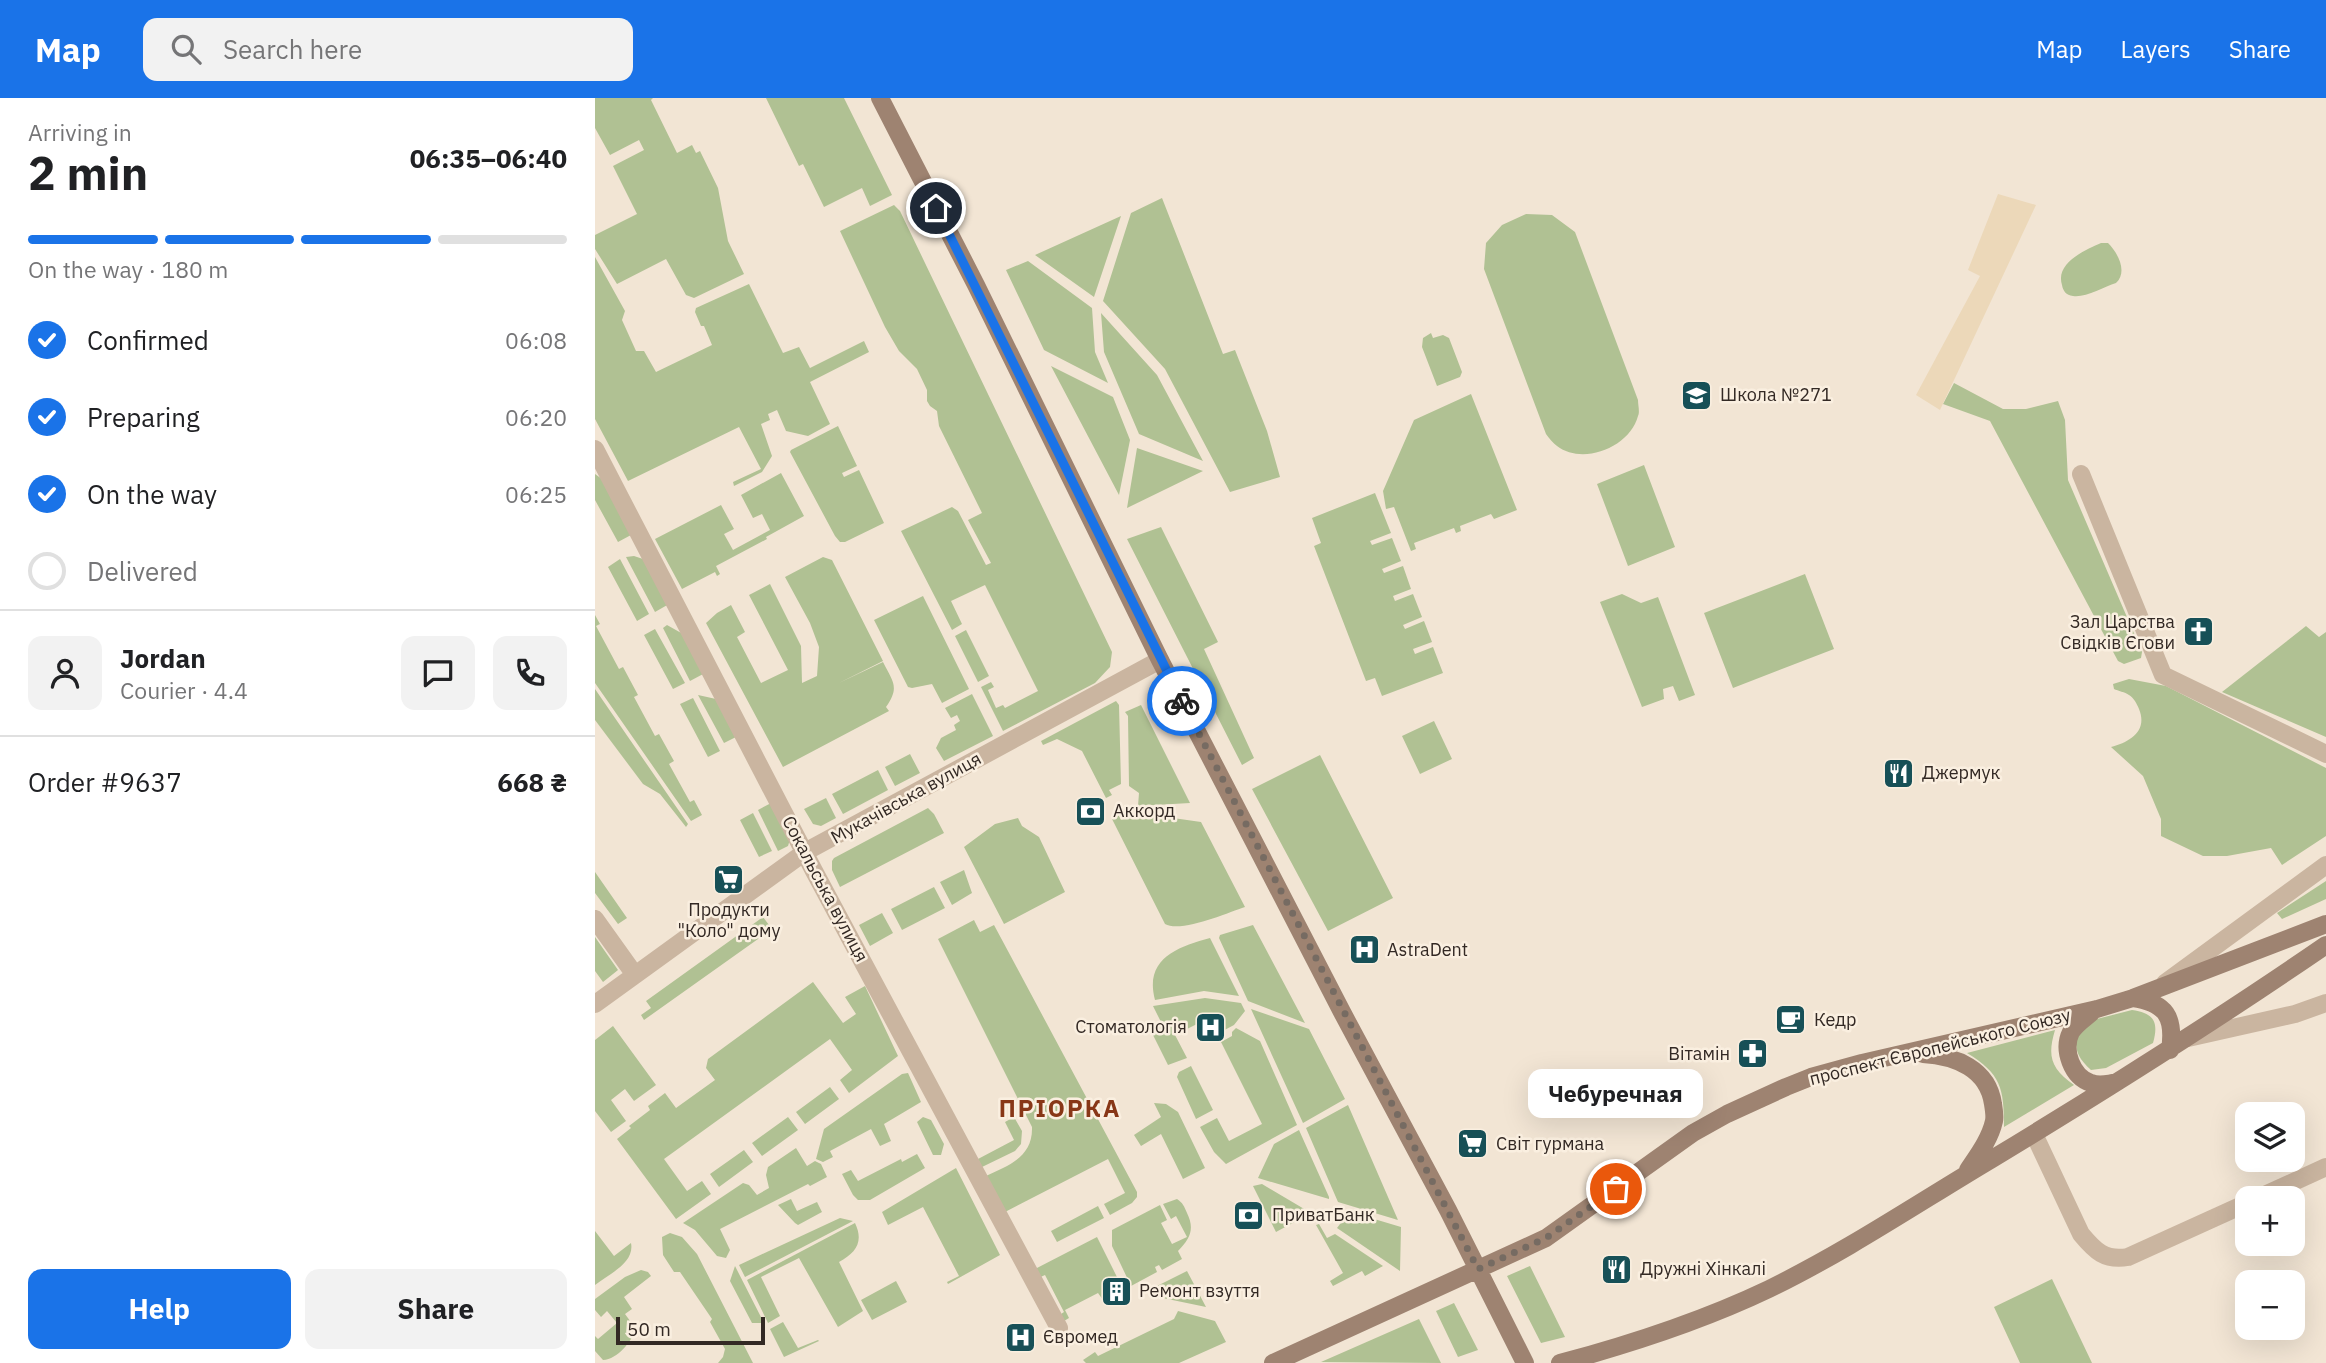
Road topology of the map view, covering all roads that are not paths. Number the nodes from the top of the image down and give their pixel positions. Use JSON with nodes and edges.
{"nodes":[{"id":1,"x":880,"y":98,"type":"edge"},
{"id":2,"x":595,"y":449,"type":"edge"},
{"id":3,"x":2081,"y":474,"type":"dead end"},
{"id":4,"x":1160,"y":660,"type":"junction"},
{"id":5,"x":2326,"y":754,"type":"edge"},
{"id":6,"x":805,"y":852,"type":"junction"},
{"id":7,"x":2326,"y":865,"type":"edge"},
{"id":8,"x":595,"y":919,"type":"edge"},
{"id":9,"x":2326,"y":924,"type":"edge"},
{"id":10,"x":2326,"y":945,"type":"edge"},
{"id":11,"x":635,"y":975,"type":"junction"},
{"id":12,"x":2156,"y":989,"type":"junction"},
{"id":13,"x":2133,"y":998,"type":"junction"},
{"id":14,"x":2326,"y":1003,"type":"edge"},
{"id":15,"x":595,"y":1004,"type":"edge"},
{"id":16,"x":2097,"y":1009,"type":"junction"},
{"id":17,"x":2188,"y":1038,"type":"junction"},
{"id":18,"x":2170,"y":1050,"type":"junction"},
{"id":19,"x":1908,"y":1054,"type":"junction"},
{"id":20,"x":2113,"y":1083,"type":"junction"},
{"id":21,"x":2033,"y":1134,"type":"junction"},
{"id":22,"x":2326,"y":1167,"type":"edge"},
{"id":23,"x":1964,"y":1176,"type":"junction"},
{"id":24,"x":2284,"y":1186,"type":"edge"},
{"id":25,"x":2235,"y":1208,"type":"edge"},
{"id":26,"x":1478,"y":1269,"type":"junction"},
{"id":27,"x":1059,"y":1328,"type":"dead end"},
{"id":28,"x":1279,"y":1362,"type":"edge"},
{"id":29,"x":1525,"y":1363,"type":"edge"},
{"id":30,"x":1560,"y":1363,"type":"edge"}],
"edges":[{"from":1,"to":4,"type":"main road"},
{"from":2,"to":6,"type":"street","name":"Сокальська вулиця"},
{"from":3,"to":5,"type":"street"},
{"from":4,"to":6,"type":"street","name":"Мукачівська вулиця"},
{"from":4,"to":26,"type":"main road"},
{"from":6,"to":11,"type":"street","name":"Мукачівська вулиця"},
{"from":6,"to":27,"type":"street","name":"Сокальська вулиця"},
{"from":7,"to":12,"type":"street","name":"проспект Європейського Союзу"},
{"from":8,"to":11,"type":"street"},
{"from":9,"to":12,"type":"main road","name":"проспект Європейського Союзу"},
{"from":10,"to":17,"type":"main road"},
{"from":11,"to":15,"type":"street","name":"Мукачівська вулиця"},
{"from":12,"to":13,"type":"main road","name":"проспект Європейського Союзу"},
{"from":13,"to":16,"type":"main road","name":"проспект Європейського Союзу"},
{"from":13,"to":18,"type":"main road"},
{"from":14,"to":17,"type":"street"},
{"from":16,"to":19,"type":"main road","name":"проспект Європейського Союзу"},
{"from":16,"to":20,"type":"main road"},
{"from":17,"to":18,"type":"main road"},
{"from":18,"to":20,"type":"main road"},
{"from":19,"to":23,"type":"main road"},
{"from":19,"to":26,"type":"main road","name":"проспект Європейського Союзу"},
{"from":20,"to":21,"type":"main road"},
{"from":21,"to":23,"type":"main road"},
{"from":21,"to":25,"type":"street"},
{"from":22,"to":24,"type":"street"},
{"from":23,"to":30,"type":"main road"},
{"from":26,"to":28,"type":"main road","name":"проспект Європейського Союзу"},
{"from":26,"to":29,"type":"main road"}]}
